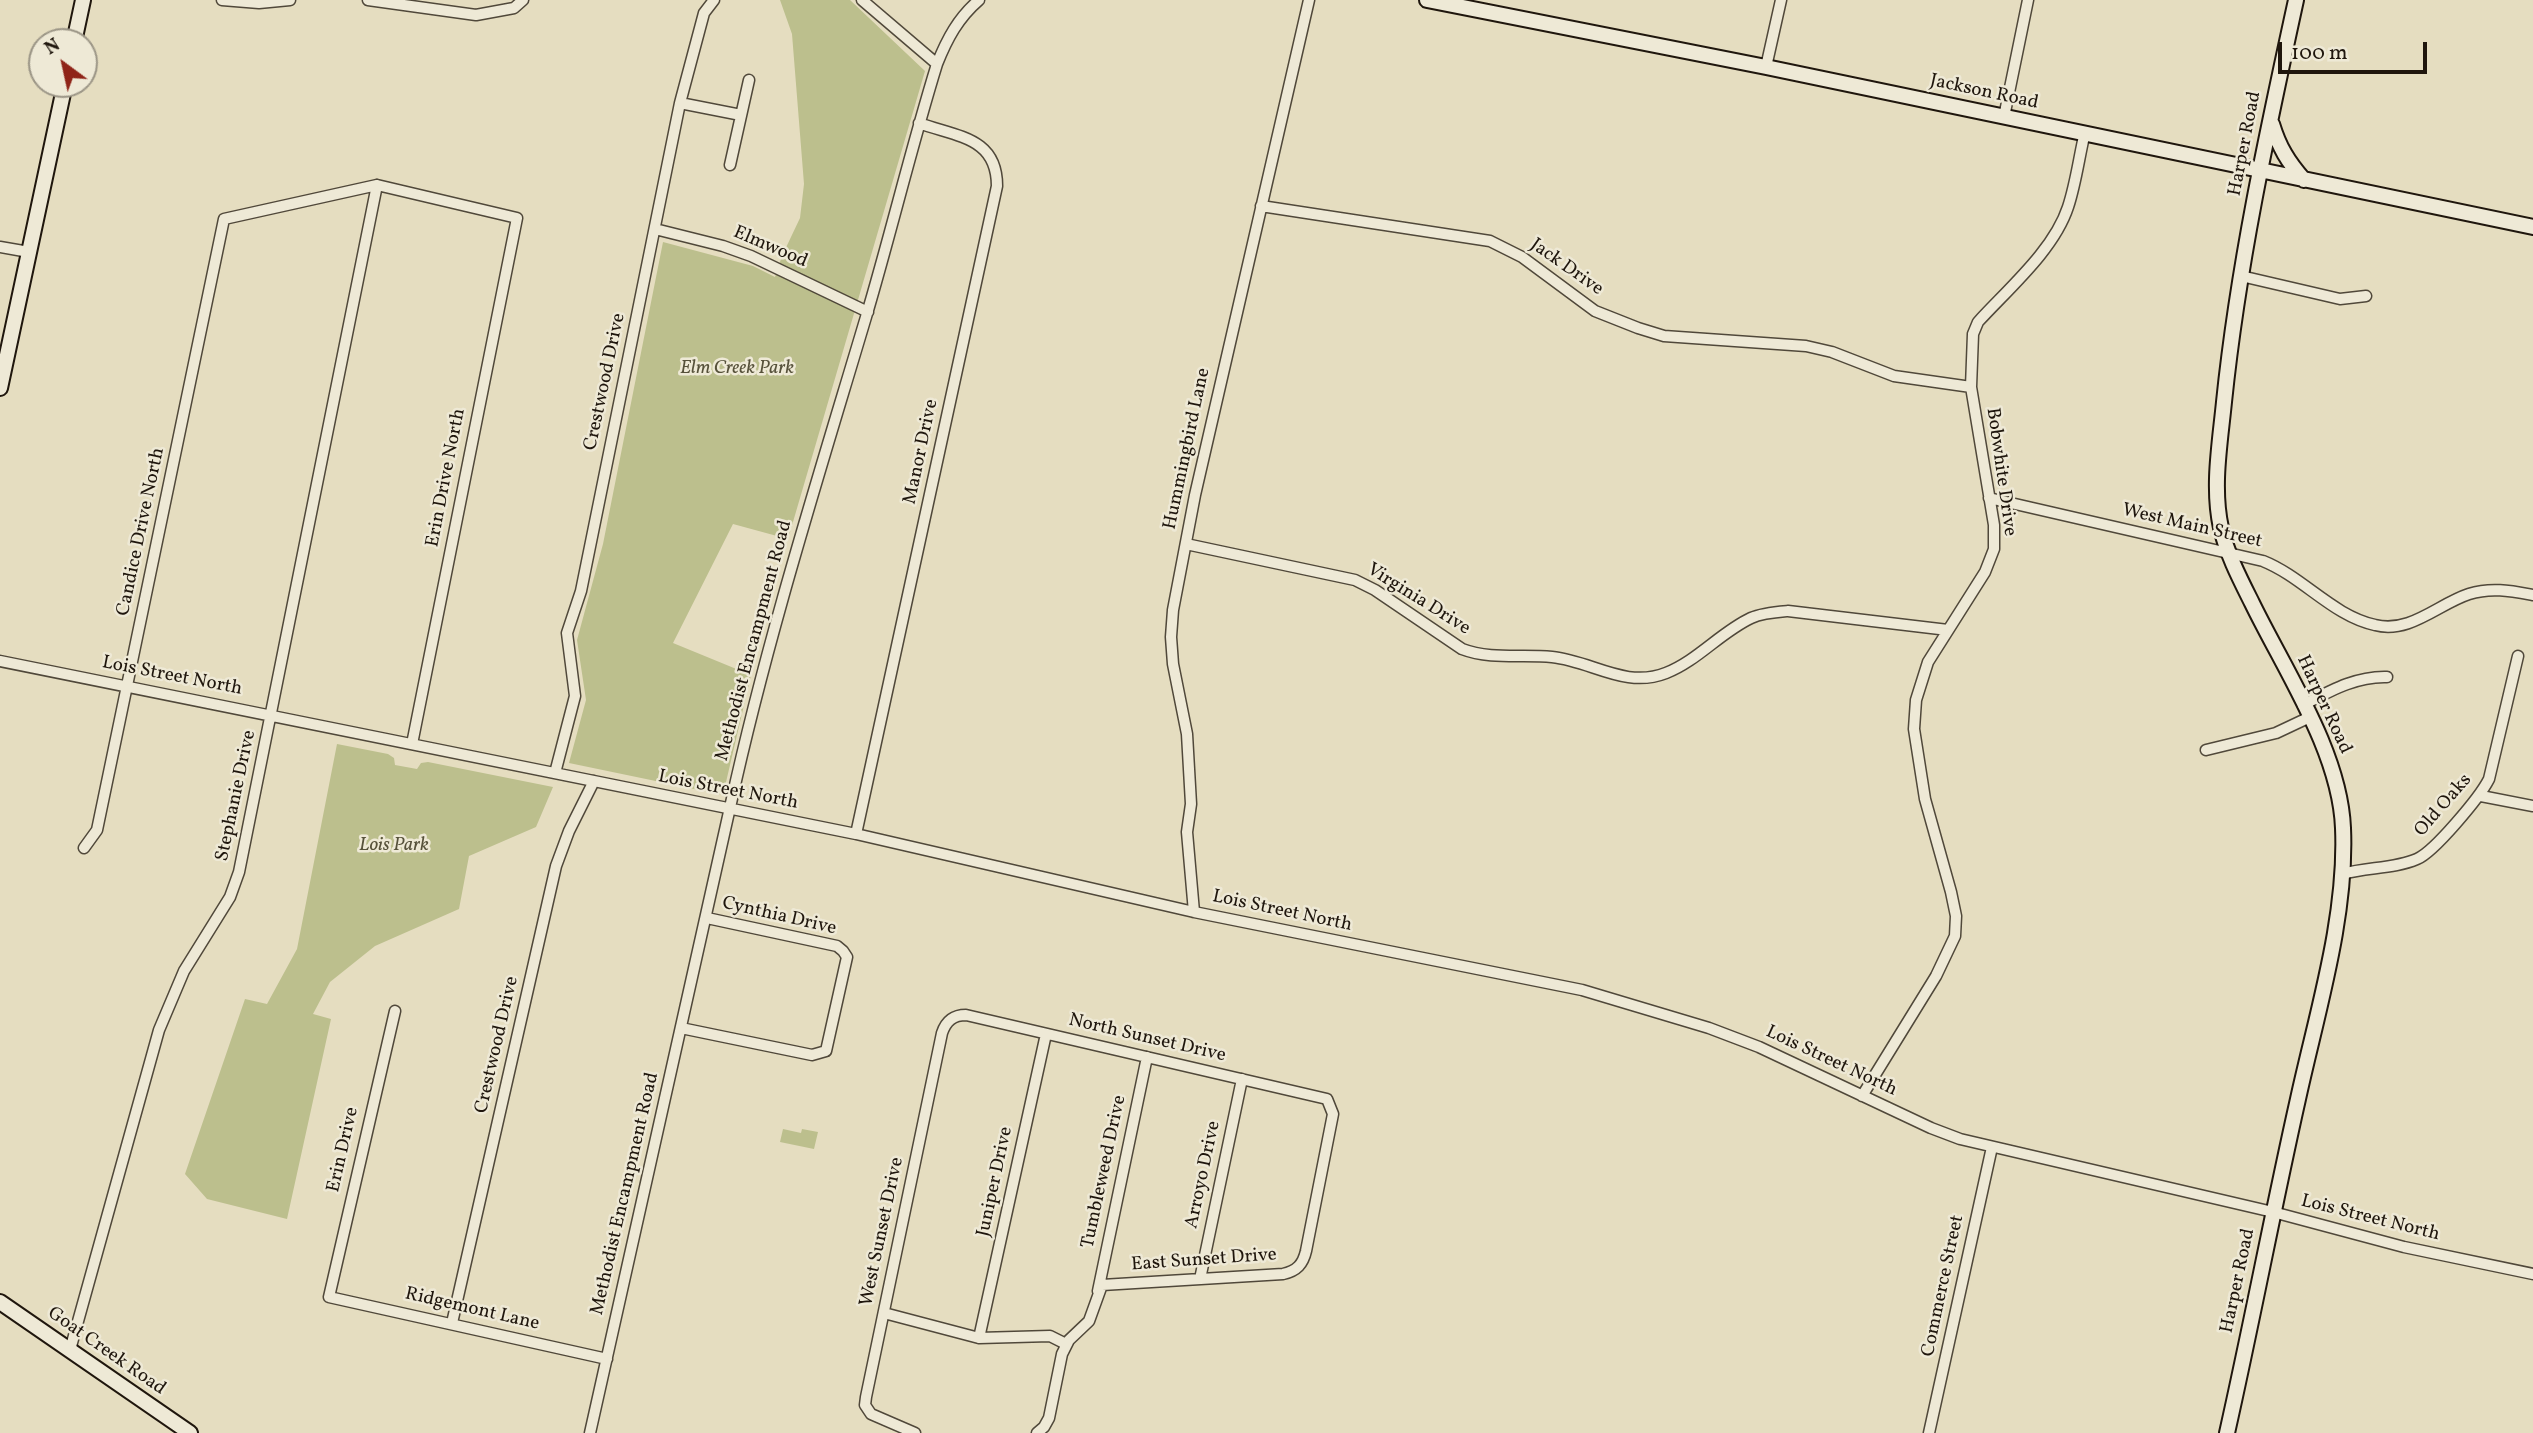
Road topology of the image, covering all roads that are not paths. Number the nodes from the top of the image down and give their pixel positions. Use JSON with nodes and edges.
{"nodes":[{"id":1,"x":83,"y":0,"type":"edge"},
{"id":2,"x":222,"y":0,"type":"edge"},
{"id":3,"x":290,"y":0,"type":"edge"},
{"id":4,"x":368,"y":0,"type":"edge"},
{"id":5,"x":523,"y":0,"type":"edge"},
{"id":6,"x":714,"y":0,"type":"edge"},
{"id":7,"x":862,"y":0,"type":"edge"},
{"id":8,"x":979,"y":0,"type":"edge"},
{"id":9,"x":1309,"y":0,"type":"edge"},
{"id":10,"x":1427,"y":0,"type":"edge"},
{"id":11,"x":1781,"y":0,"type":"edge"},
{"id":12,"x":2028,"y":0,"type":"edge"},
{"id":13,"x":2296,"y":0,"type":"edge"},
{"id":14,"x":77,"y":28,"type":"edge"},
{"id":15,"x":937,"y":64,"type":"junction"},
{"id":16,"x":1766,"y":67,"type":"junction"},
{"id":17,"x":749,"y":80,"type":"dead end"},
{"id":18,"x":62,"y":98,"type":"edge"},
{"id":19,"x":680,"y":103,"type":"junction"},
{"id":20,"x":741,"y":115,"type":"junction"},
{"id":21,"x":2004,"y":117,"type":"junction"},
{"id":22,"x":2270,"y":118,"type":"junction"},
{"id":23,"x":919,"y":123,"type":"junction"},
{"id":24,"x":2085,"y":132,"type":"junction"},
{"id":25,"x":730,"y":165,"type":"dead end"},
{"id":26,"x":2260,"y":170,"type":"junction"},
{"id":27,"x":2304,"y":180,"type":"junction"},
{"id":28,"x":377,"y":185,"type":"junction"},
{"id":29,"x":1261,"y":206,"type":"junction"},
{"id":30,"x":2533,"y":227,"type":"edge"},
{"id":31,"x":655,"y":229,"type":"junction"},
{"id":32,"x":0,"y":247,"type":"edge"},
{"id":33,"x":29,"y":252,"type":"junction"},
{"id":34,"x":2241,"y":276,"type":"junction"},
{"id":35,"x":2366,"y":296,"type":"dead end"},
{"id":36,"x":868,"y":312,"type":"junction"},
{"id":37,"x":1971,"y":387,"type":"junction"},
{"id":38,"x":0,"y":388,"type":"edge"},
{"id":39,"x":1989,"y":498,"type":"junction"},
{"id":40,"x":1186,"y":544,"type":"junction"},
{"id":41,"x":2229,"y":553,"type":"junction"},
{"id":42,"x":2533,"y":595,"type":"edge"},
{"id":43,"x":1948,"y":630,"type":"junction"},
{"id":44,"x":2518,"y":656,"type":"dead end"},
{"id":45,"x":0,"y":661,"type":"edge"},
{"id":46,"x":2387,"y":677,"type":"dead end"},
{"id":47,"x":128,"y":686,"type":"junction"},
{"id":48,"x":2307,"y":711,"type":"junction"},
{"id":49,"x":272,"y":714,"type":"junction"},
{"id":50,"x":412,"y":744,"type":"junction"},
{"id":51,"x":2206,"y":750,"type":"dead end"},
{"id":52,"x":555,"y":773,"type":"junction"},
{"id":53,"x":594,"y":781,"type":"junction"},
{"id":54,"x":2481,"y":796,"type":"junction"},
{"id":55,"x":2533,"y":806,"type":"edge"},
{"id":56,"x":730,"y":810,"type":"junction"},
{"id":57,"x":856,"y":834,"type":"junction"},
{"id":58,"x":85,"y":848,"type":"dead end"},
{"id":59,"x":2343,"y":874,"type":"junction"},
{"id":60,"x":1194,"y":912,"type":"junction"},
{"id":61,"x":707,"y":918,"type":"junction"},
{"id":62,"x":395,"y":1011,"type":"dead end"},
{"id":63,"x":959,"y":1015,"type":"joint"},
{"id":64,"x":681,"y":1028,"type":"junction"},
{"id":65,"x":1046,"y":1034,"type":"junction"},
{"id":66,"x":1147,"y":1057,"type":"junction"},
{"id":67,"x":1242,"y":1079,"type":"junction"},
{"id":68,"x":1862,"y":1096,"type":"junction"},
{"id":69,"x":1327,"y":1099,"type":"joint"},
{"id":70,"x":1992,"y":1147,"type":"junction"},
{"id":71,"x":2273,"y":1212,"type":"junction"},
{"id":72,"x":2533,"y":1274,"type":"edge"},
{"id":73,"x":1200,"y":1279,"type":"junction"},
{"id":74,"x":1097,"y":1295,"type":"junction"},
{"id":75,"x":329,"y":1297,"type":"joint"},
{"id":76,"x":0,"y":1302,"type":"edge"},
{"id":77,"x":884,"y":1313,"type":"junction"},
{"id":78,"x":453,"y":1323,"type":"junction"},
{"id":79,"x":979,"y":1339,"type":"junction"},
{"id":80,"x":1066,"y":1345,"type":"junction"},
{"id":81,"x":70,"y":1350,"type":"junction"},
{"id":82,"x":607,"y":1359,"type":"junction"},
{"id":83,"x":190,"y":1433,"type":"edge"},
{"id":84,"x":590,"y":1433,"type":"edge"},
{"id":85,"x":915,"y":1433,"type":"edge"},
{"id":86,"x":1037,"y":1433,"type":"edge"},
{"id":87,"x":1929,"y":1433,"type":"edge"},
{"id":88,"x":2227,"y":1433,"type":"edge"}],
"edges":[{"from":1,"to":14,"type":"main road"},
{"from":2,"to":3,"type":"street"},
{"from":4,"to":5,"type":"street"},
{"from":6,"to":19,"type":"street","name":"Crestwood Drive"},
{"from":7,"to":15,"type":"street"},
{"from":8,"to":15,"type":"street","name":"Methodist Encampment Road"},
{"from":9,"to":29,"type":"street","name":"Hummingbird Lane"},
{"from":10,"to":16,"type":"main road","name":"Jackson Road"},
{"from":11,"to":16,"type":"street"},
{"from":12,"to":21,"type":"street"},
{"from":13,"to":22,"type":"main road","name":"Harper Road"},
{"from":15,"to":23,"type":"street","name":"Methodist Encampment Road"},
{"from":16,"to":21,"type":"main road","name":"Jackson Road"},
{"from":17,"to":20,"type":"street"},
{"from":18,"to":33,"type":"main road"},
{"from":19,"to":20,"type":"street"},
{"from":19,"to":31,"type":"street","name":"Crestwood Drive"},
{"from":20,"to":25,"type":"street"},
{"from":21,"to":24,"type":"main road","name":"Jackson Road"},
{"from":22,"to":26,"type":"main road","name":"Harper Road"},
{"from":22,"to":27,"type":"main road"},
{"from":23,"to":36,"type":"street","name":"Methodist Encampment Road"},
{"from":23,"to":57,"type":"street","name":"Manor Drive"},
{"from":24,"to":26,"type":"main road","name":"Jackson Road"},
{"from":24,"to":37,"type":"street","name":"Bobwhite Drive"},
{"from":26,"to":27,"type":"main road","name":"Jackson Road"},
{"from":26,"to":34,"type":"main road","name":"Harper Road"},
{"from":27,"to":30,"type":"main road","name":"Jackson Road"},
{"from":28,"to":47,"type":"street","name":"Candice Drive North"},
{"from":28,"to":49,"type":"street","name":"Stephanie Drive"},
{"from":28,"to":50,"type":"street","name":"Erin Drive North"},
{"from":29,"to":37,"type":"street","name":"Jack Drive"},
{"from":29,"to":40,"type":"street","name":"Hummingbird Lane"},
{"from":31,"to":36,"type":"street","name":"Elmwood"},
{"from":31,"to":52,"type":"street","name":"Crestwood Drive"},
{"from":32,"to":33,"type":"street"},
{"from":33,"to":38,"type":"main road"},
{"from":34,"to":35,"type":"street"},
{"from":34,"to":41,"type":"main road","name":"Harper Road"},
{"from":36,"to":56,"type":"street","name":"Methodist Encampment Road"},
{"from":37,"to":39,"type":"street","name":"Bobwhite Drive"},
{"from":39,"to":41,"type":"street","name":"West Main Street"},
{"from":39,"to":43,"type":"street","name":"Bobwhite Drive"},
{"from":40,"to":43,"type":"street","name":"Virginia Drive"},
{"from":40,"to":60,"type":"street","name":"Hummingbird Lane"},
{"from":41,"to":42,"type":"street","name":"West Main Street"},
{"from":41,"to":48,"type":"main road","name":"Harper Road"},
{"from":43,"to":68,"type":"street","name":"Bobwhite Drive"},
{"from":44,"to":54,"type":"street","name":"Old Oaks"},
{"from":45,"to":47,"type":"street","name":"Lois Street North"},
{"from":46,"to":48,"type":"street"},
{"from":47,"to":49,"type":"street","name":"Lois Street North"},
{"from":47,"to":58,"type":"street","name":"Candice Drive North"},
{"from":48,"to":51,"type":"street"},
{"from":48,"to":59,"type":"main road","name":"Harper Road"},
{"from":49,"to":50,"type":"street","name":"Lois Street North"},
{"from":49,"to":81,"type":"street","name":"Stephanie Drive"},
{"from":50,"to":52,"type":"street","name":"Lois Street North"},
{"from":52,"to":53,"type":"street","name":"Lois Street North"},
{"from":53,"to":56,"type":"street","name":"Lois Street North"},
{"from":53,"to":78,"type":"street","name":"Crestwood Drive"},
{"from":54,"to":55,"type":"street"},
{"from":54,"to":59,"type":"street","name":"Old Oaks"},
{"from":56,"to":57,"type":"street","name":"Lois Street North"},
{"from":56,"to":61,"type":"street","name":"Methodist Encampment Road"},
{"from":57,"to":60,"type":"street","name":"Lois Street North"},
{"from":59,"to":71,"type":"main road","name":"Harper Road"},
{"from":60,"to":68,"type":"street","name":"Lois Street North"},
{"from":61,"to":64,"type":"street","name":"Methodist Encampment Road"},
{"from":61,"to":64,"type":"street","name":"Cynthia Drive"},
{"from":62,"to":75,"type":"street","name":"Erin Drive"},
{"from":63,"to":65,"type":"street","name":"North Sunset Drive"},
{"from":63,"to":77,"type":"street","name":"West Sunset Drive"},
{"from":64,"to":82,"type":"street","name":"Methodist Encampment Road"},
{"from":65,"to":66,"type":"street","name":"North Sunset Drive"},
{"from":65,"to":79,"type":"street","name":"Juniper Drive"},
{"from":66,"to":67,"type":"street","name":"North Sunset Drive"},
{"from":66,"to":74,"type":"street","name":"Tumbleweed Drive"},
{"from":67,"to":69,"type":"street","name":"North Sunset Drive"},
{"from":67,"to":73,"type":"street","name":"Arroyo Drive"},
{"from":68,"to":70,"type":"street","name":"Lois Street North"},
{"from":69,"to":73,"type":"street","name":"East Sunset Drive"},
{"from":70,"to":71,"type":"street","name":"Lois Street North"},
{"from":70,"to":87,"type":"street","name":"Commerce Street"},
{"from":71,"to":72,"type":"street","name":"Lois Street North"},
{"from":71,"to":88,"type":"main road","name":"Harper Road"},
{"from":73,"to":74,"type":"street","name":"East Sunset Drive"},
{"from":74,"to":80,"type":"street"},
{"from":75,"to":78,"type":"street","name":"Ridgemont Lane"},
{"from":76,"to":81,"type":"main road","name":"Goat Creek Road"},
{"from":77,"to":79,"type":"street"},
{"from":77,"to":85,"type":"street","name":"West Sunset Drive"},
{"from":78,"to":82,"type":"street","name":"Ridgemont Lane"},
{"from":79,"to":80,"type":"street"},
{"from":80,"to":86,"type":"street"},
{"from":81,"to":83,"type":"main road","name":"Goat Creek Road"},
{"from":82,"to":84,"type":"street","name":"Methodist Encampment Road"}]}
